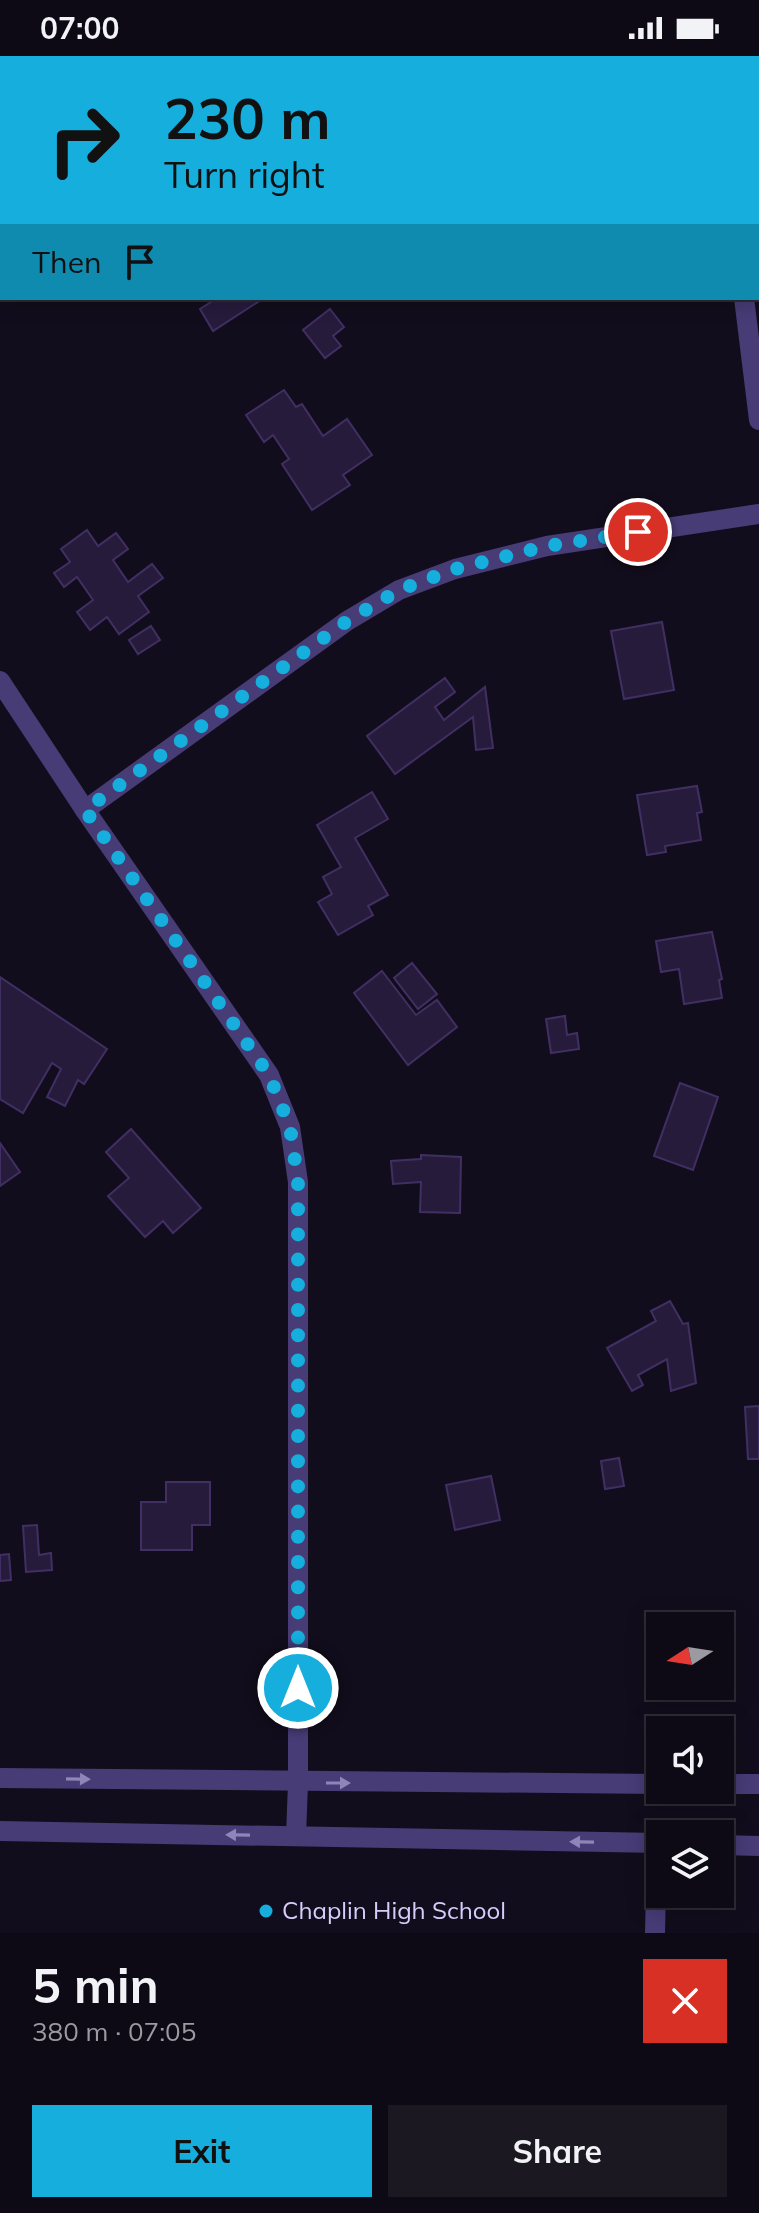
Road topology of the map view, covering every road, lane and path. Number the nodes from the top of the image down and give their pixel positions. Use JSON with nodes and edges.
{"nodes":[{"id":1,"x":744,"y":300,"type":"edge"},
{"id":2,"x":759,"y":420,"type":"edge"},
{"id":3,"x":759,"y":514,"type":"edge"},
{"id":4,"x":0,"y":681,"type":"edge"},
{"id":5,"x":85,"y":810,"type":"junction"},
{"id":6,"x":0,"y":1778,"type":"edge"},
{"id":7,"x":298,"y":1783,"type":"junction"},
{"id":8,"x":646,"y":1784,"type":"edge"},
{"id":9,"x":734,"y":1784,"type":"edge"},
{"id":10,"x":759,"y":1784,"type":"edge"},
{"id":11,"x":0,"y":1831,"type":"edge"},
{"id":12,"x":296,"y":1836,"type":"junction"},
{"id":13,"x":646,"y":1843,"type":"edge"},
{"id":14,"x":734,"y":1845,"type":"edge"},
{"id":15,"x":759,"y":1846,"type":"edge"},
{"id":16,"x":656,"y":1908,"type":"edge"},
{"id":17,"x":655,"y":1933,"type":"edge"}],
"edges":[{"from":1,"to":2,"type":"street"},
{"from":3,"to":5,"type":"street"},
{"from":4,"to":5,"type":"street"},
{"from":5,"to":7,"type":"street"},
{"from":6,"to":7,"type":"street","one_way":true},
{"from":7,"to":8,"type":"street","one_way":true},
{"from":7,"to":12,"type":"street"},
{"from":9,"to":10,"type":"street"},
{"from":12,"to":11,"type":"street","one_way":true},
{"from":13,"to":12,"type":"street","one_way":true},
{"from":14,"to":15,"type":"street"},
{"from":16,"to":17,"type":"street"}]}
